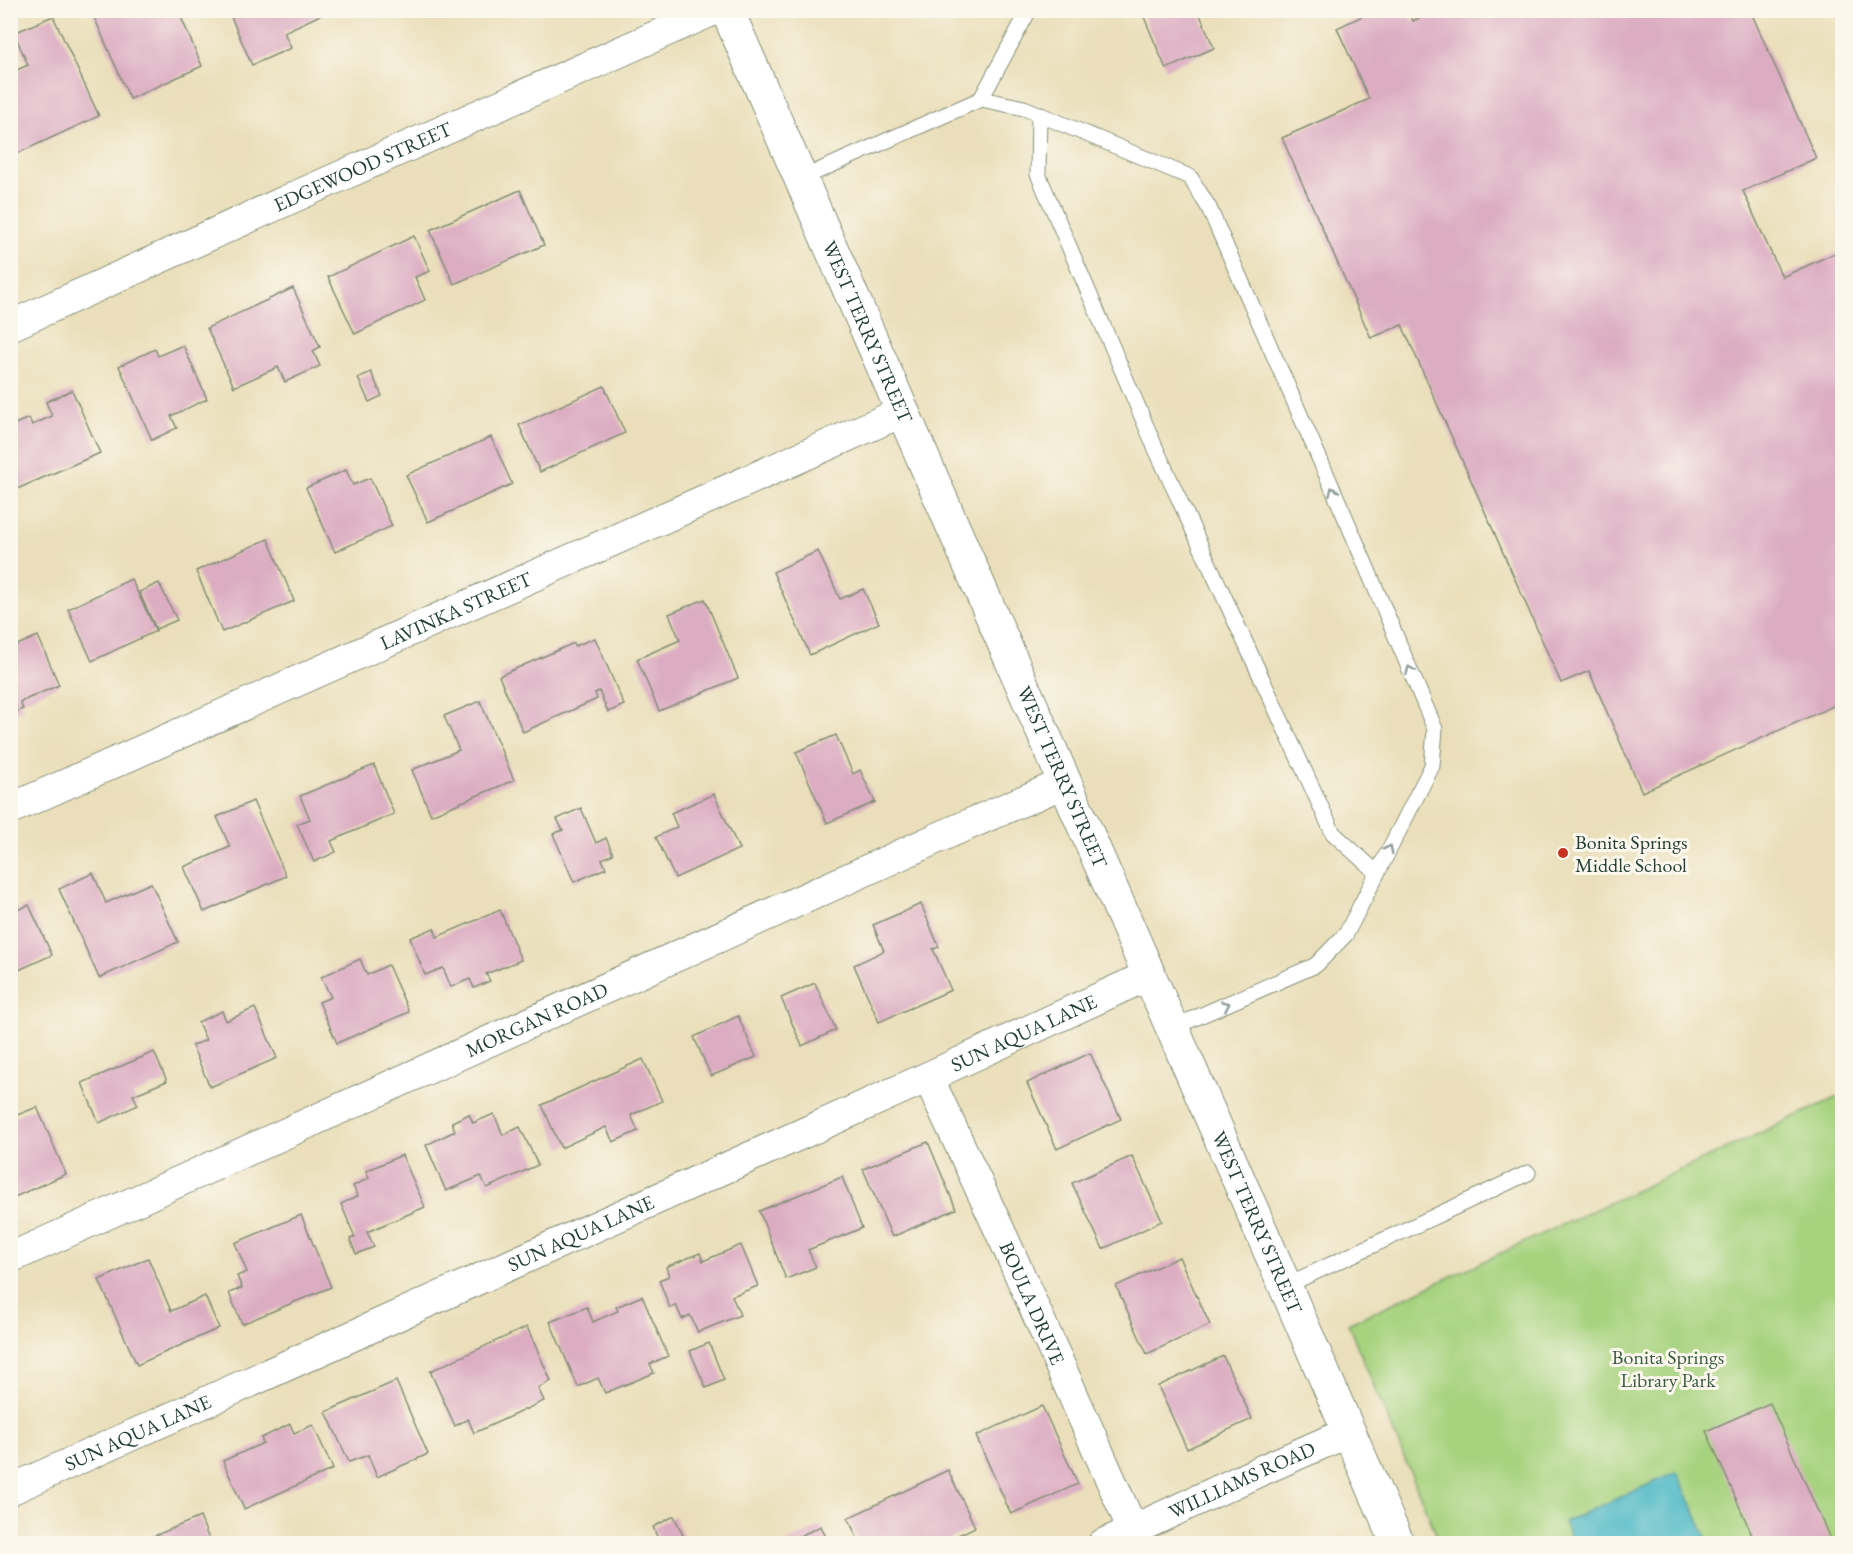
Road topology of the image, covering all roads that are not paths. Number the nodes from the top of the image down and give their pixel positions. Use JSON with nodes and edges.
{"nodes":[{"id":1,"x":714,"y":10,"type":"edge"},
{"id":2,"x":727,"y":10,"type":"edge"},
{"id":3,"x":1029,"y":10,"type":"edge"},
{"id":4,"x":981,"y":99,"type":"junction"},
{"id":5,"x":1040,"y":114,"type":"junction"},
{"id":6,"x":800,"y":179,"type":"junction"},
{"id":7,"x":10,"y":326,"type":"edge"},
{"id":8,"x":902,"y":412,"type":"junction"},
{"id":9,"x":1064,"y":783,"type":"junction"},
{"id":10,"x":10,"y":809,"type":"edge"},
{"id":11,"x":1377,"y":873,"type":"junction"},
{"id":12,"x":1149,"y":975,"type":"junction"},
{"id":13,"x":1172,"y":1028,"type":"junction"},
{"id":14,"x":928,"y":1077,"type":"junction"},
{"id":15,"x":1528,"y":1173,"type":"dead end"},
{"id":16,"x":10,"y":1258,"type":"edge"},
{"id":17,"x":1285,"y":1286,"type":"junction"},
{"id":18,"x":1349,"y":1432,"type":"junction"},
{"id":19,"x":10,"y":1490,"type":"edge"},
{"id":20,"x":1133,"y":1530,"type":"junction"},
{"id":21,"x":1103,"y":1544,"type":"edge"},
{"id":22,"x":1398,"y":1544,"type":"edge"}],
"edges":[{"from":1,"to":7,"type":"street","name":"EDGEWOOD STREET"},
{"from":2,"to":6,"type":"street","name":"WEST TERRY STREET"},
{"from":3,"to":4,"type":"lane"},
{"from":4,"to":5,"type":"lane"},
{"from":4,"to":6,"type":"lane"},
{"from":5,"to":11,"type":"lane"},
{"from":11,"to":5,"type":"lane","one_way":true},
{"from":6,"to":8,"type":"street","name":"WEST TERRY STREET"},
{"from":8,"to":9,"type":"street","name":"WEST TERRY STREET"},
{"from":8,"to":10,"type":"street","name":"LAVINKA STREET"},
{"from":9,"to":12,"type":"street","name":"WEST TERRY STREET"},
{"from":9,"to":16,"type":"street","name":"MORGAN ROAD"},
{"from":13,"to":11,"type":"lane","one_way":true},
{"from":12,"to":13,"type":"street","name":"WEST TERRY STREET"},
{"from":12,"to":14,"type":"street","name":"SUN AQUA LANE"},
{"from":13,"to":17,"type":"street","name":"WEST TERRY STREET"},
{"from":14,"to":19,"type":"street","name":"SUN AQUA LANE"},
{"from":14,"to":20,"type":"street","name":"BOULA DRIVE"},
{"from":15,"to":17,"type":"lane"},
{"from":17,"to":18,"type":"street","name":"WEST TERRY STREET"},
{"from":18,"to":20,"type":"street","name":"WILLIAMS ROAD"},
{"from":18,"to":22,"type":"street","name":"WEST TERRY STREET"},
{"from":20,"to":21,"type":"street","name":"WILLIAMS ROAD"}]}
